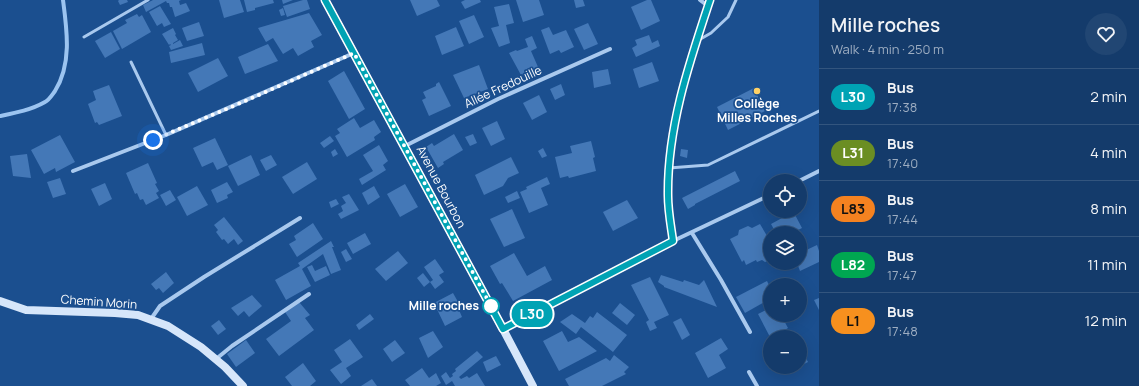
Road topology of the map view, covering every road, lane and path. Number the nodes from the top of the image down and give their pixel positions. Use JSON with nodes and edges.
{"nodes":[{"id":1,"x":148,"y":0,"type":"edge"},
{"id":2,"x":325,"y":0,"type":"edge"},
{"id":3,"x":700,"y":0,"type":"edge"},
{"id":4,"x":710,"y":0,"type":"edge"},
{"id":5,"x":736,"y":0,"type":"edge"},
{"id":6,"x":708,"y":6,"type":"junction"},
{"id":7,"x":84,"y":37,"type":"dead end"},
{"id":8,"x":697,"y":41,"type":"junction"},
{"id":9,"x":610,"y":49,"type":"dead end"},
{"id":10,"x":354,"y":53,"type":"junction"},
{"id":11,"x":131,"y":62,"type":"dead end"},
{"id":12,"x":819,"y":111,"type":"edge"},
{"id":13,"x":166,"y":135,"type":"junction"},
{"id":14,"x":405,"y":146,"type":"junction"},
{"id":15,"x":669,"y":168,"type":"junction"},
{"id":16,"x":73,"y":171,"type":"dead end"},
{"id":17,"x":819,"y":171,"type":"edge"},
{"id":18,"x":807,"y":177,"type":"edge"},
{"id":19,"x":763,"y":198,"type":"edge"},
{"id":20,"x":300,"y":218,"type":"dead end"},
{"id":21,"x":692,"y":233,"type":"junction"},
{"id":22,"x":673,"y":241,"type":"junction"},
{"id":23,"x":309,"y":294,"type":"dead end"},
{"id":24,"x":0,"y":301,"type":"edge"},
{"id":25,"x":151,"y":320,"type":"junction"},
{"id":26,"x":503,"y":329,"type":"junction"},
{"id":27,"x":750,"y":332,"type":"dead end"},
{"id":28,"x":216,"y":359,"type":"junction"},
{"id":29,"x":749,"y":372,"type":"dead end"},
{"id":30,"x":243,"y":386,"type":"edge"},
{"id":31,"x":533,"y":386,"type":"edge"},
{"id":32,"x":757,"y":386,"type":"edge"}],
"edges":[{"from":1,"to":7,"type":"lane"},
{"from":2,"to":10,"type":"street","name":"Avenue Bourbon"},
{"from":3,"to":6,"type":"street"},
{"from":4,"to":6,"type":"street"},
{"from":5,"to":8,"type":"lane"},
{"from":6,"to":8,"type":"street"},
{"from":8,"to":15,"type":"street"},
{"from":9,"to":14,"type":"street","name":"Allée Fredouille"},
{"from":10,"to":13,"type":"street"},
{"from":10,"to":14,"type":"street","name":"Avenue Bourbon"},
{"from":11,"to":13,"type":"lane"},
{"from":12,"to":15,"type":"lane"},
{"from":13,"to":16,"type":"street"},
{"from":14,"to":26,"type":"street","name":"Avenue Bourbon"},
{"from":15,"to":22,"type":"street"},
{"from":17,"to":18,"type":"street"},
{"from":19,"to":21,"type":"street"},
{"from":20,"to":25,"type":"street"},
{"from":21,"to":22,"type":"street"},
{"from":21,"to":27,"type":"street"},
{"from":22,"to":26,"type":"street"},
{"from":23,"to":28,"type":"street"},
{"from":24,"to":25,"type":"street","name":"Chemin Morin"},
{"from":25,"to":28,"type":"street","name":"Chemin Morin"},
{"from":26,"to":31,"type":"street","name":"Avenue Bourbon"},
{"from":28,"to":30,"type":"street","name":"Chemin Morin"},
{"from":29,"to":32,"type":"street"}]}
